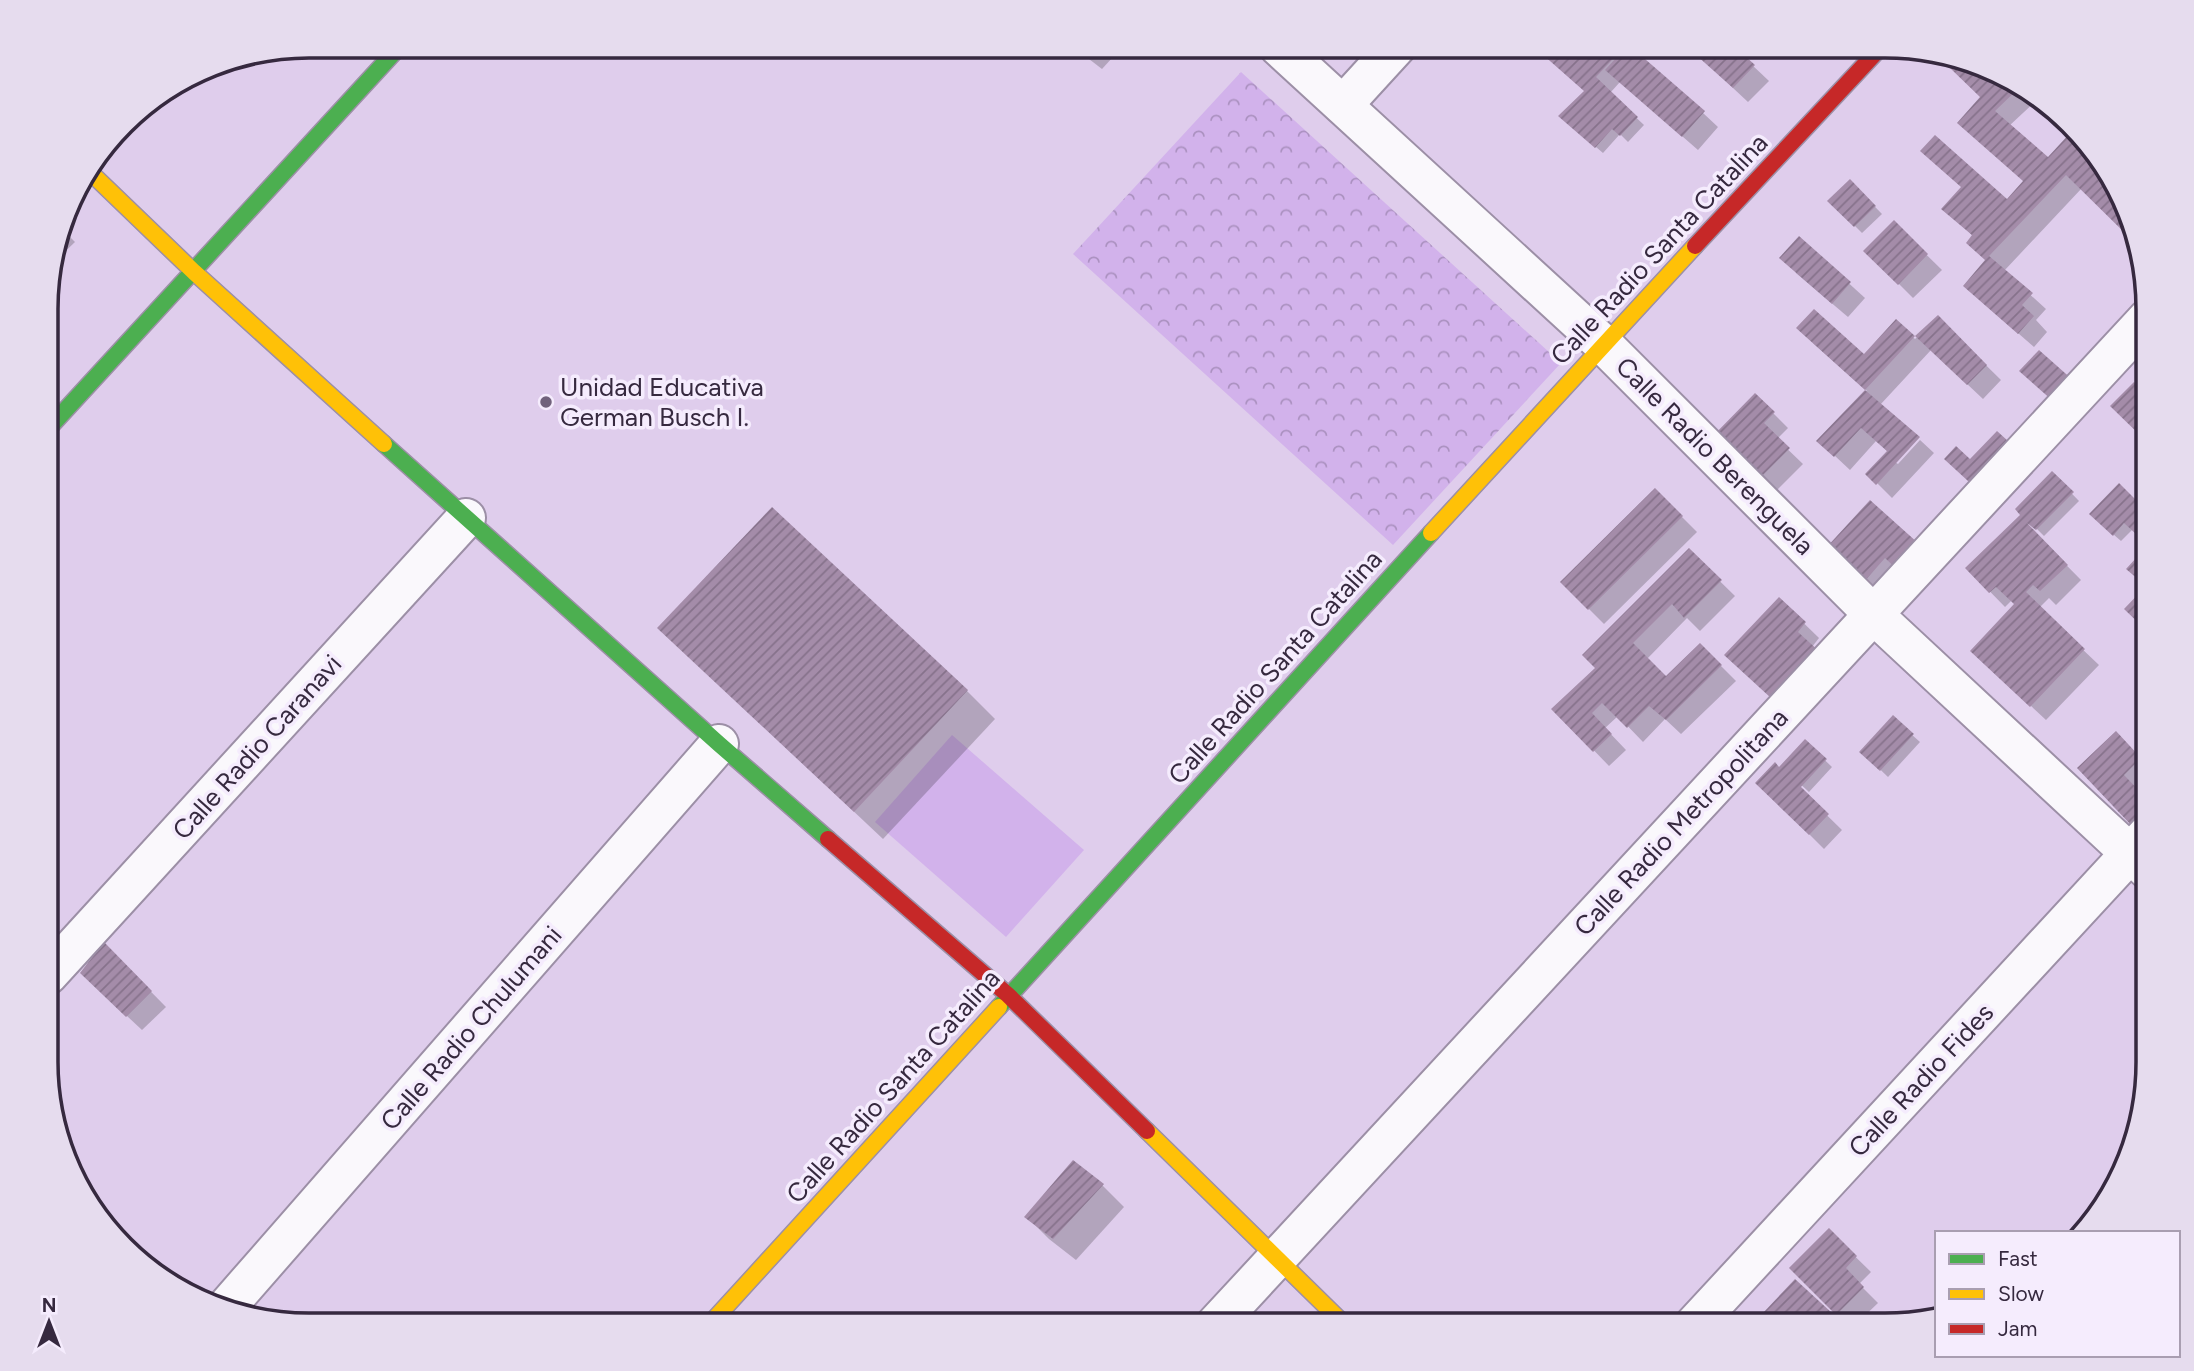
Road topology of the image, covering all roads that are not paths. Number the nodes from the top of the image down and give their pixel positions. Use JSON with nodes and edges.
{"nodes":[{"id":1,"x":389,"y":58,"type":"edge"},
{"id":2,"x":1291,"y":58,"type":"edge"},
{"id":3,"x":1386,"y":58,"type":"edge"},
{"id":4,"x":1870,"y":58,"type":"edge"},
{"id":5,"x":1343,"y":105,"type":"junction"},
{"id":6,"x":95,"y":177,"type":"edge"},
{"id":7,"x":194,"y":272,"type":"junction"},
{"id":8,"x":2136,"y":331,"type":"edge"},
{"id":9,"x":1603,"y":344,"type":"junction"},
{"id":10,"x":58,"y":418,"type":"edge"},
{"id":11,"x":466,"y":518,"type":"junction"},
{"id":12,"x":1873,"y":614,"type":"junction"},
{"id":13,"x":719,"y":744,"type":"junction"},
{"id":14,"x":2136,"y":848,"type":"edge"},
{"id":15,"x":2136,"y":859,"type":"edge"},
{"id":16,"x":58,"y":964,"type":"edge"},
{"id":17,"x":1008,"y":995,"type":"junction"},
{"id":18,"x":1278,"y":1259,"type":"junction"},
{"id":19,"x":232,"y":1301,"type":"edge"},
{"id":20,"x":720,"y":1313,"type":"edge"},
{"id":21,"x":1226,"y":1313,"type":"edge"},
{"id":22,"x":1333,"y":1313,"type":"edge"},
{"id":23,"x":1705,"y":1313,"type":"edge"}],
"edges":[{"from":1,"to":7,"type":"street"},
{"from":2,"to":5,"type":"street","name":"Calle Radio Berenguela"},
{"from":3,"to":5,"type":"street"},
{"from":4,"to":9,"type":"street","name":"Calle Radio Santa Catalina"},
{"from":5,"to":9,"type":"street","name":"Calle Radio Berenguela"},
{"from":6,"to":7,"type":"street"},
{"from":7,"to":10,"type":"street"},
{"from":7,"to":11,"type":"street"},
{"from":8,"to":12,"type":"street","name":"Calle Radio Metropolitana"},
{"from":9,"to":12,"type":"street","name":"Calle Radio Berenguela"},
{"from":9,"to":17,"type":"street","name":"Calle Radio Santa Catalina"},
{"from":11,"to":13,"type":"street"},
{"from":11,"to":16,"type":"street","name":"Calle Radio Caranavi"},
{"from":12,"to":14,"type":"street","name":"Calle Radio Berenguela"},
{"from":12,"to":18,"type":"street","name":"Calle Radio Metropolitana"},
{"from":13,"to":17,"type":"street"},
{"from":13,"to":19,"type":"street","name":"Calle Radio Chulumani"},
{"from":15,"to":23,"type":"street","name":"Calle Radio Fides"},
{"from":17,"to":18,"type":"street"},
{"from":17,"to":20,"type":"street","name":"Calle Radio Santa Catalina"},
{"from":18,"to":21,"type":"street","name":"Calle Radio Metropolitana"},
{"from":18,"to":22,"type":"street"}]}
